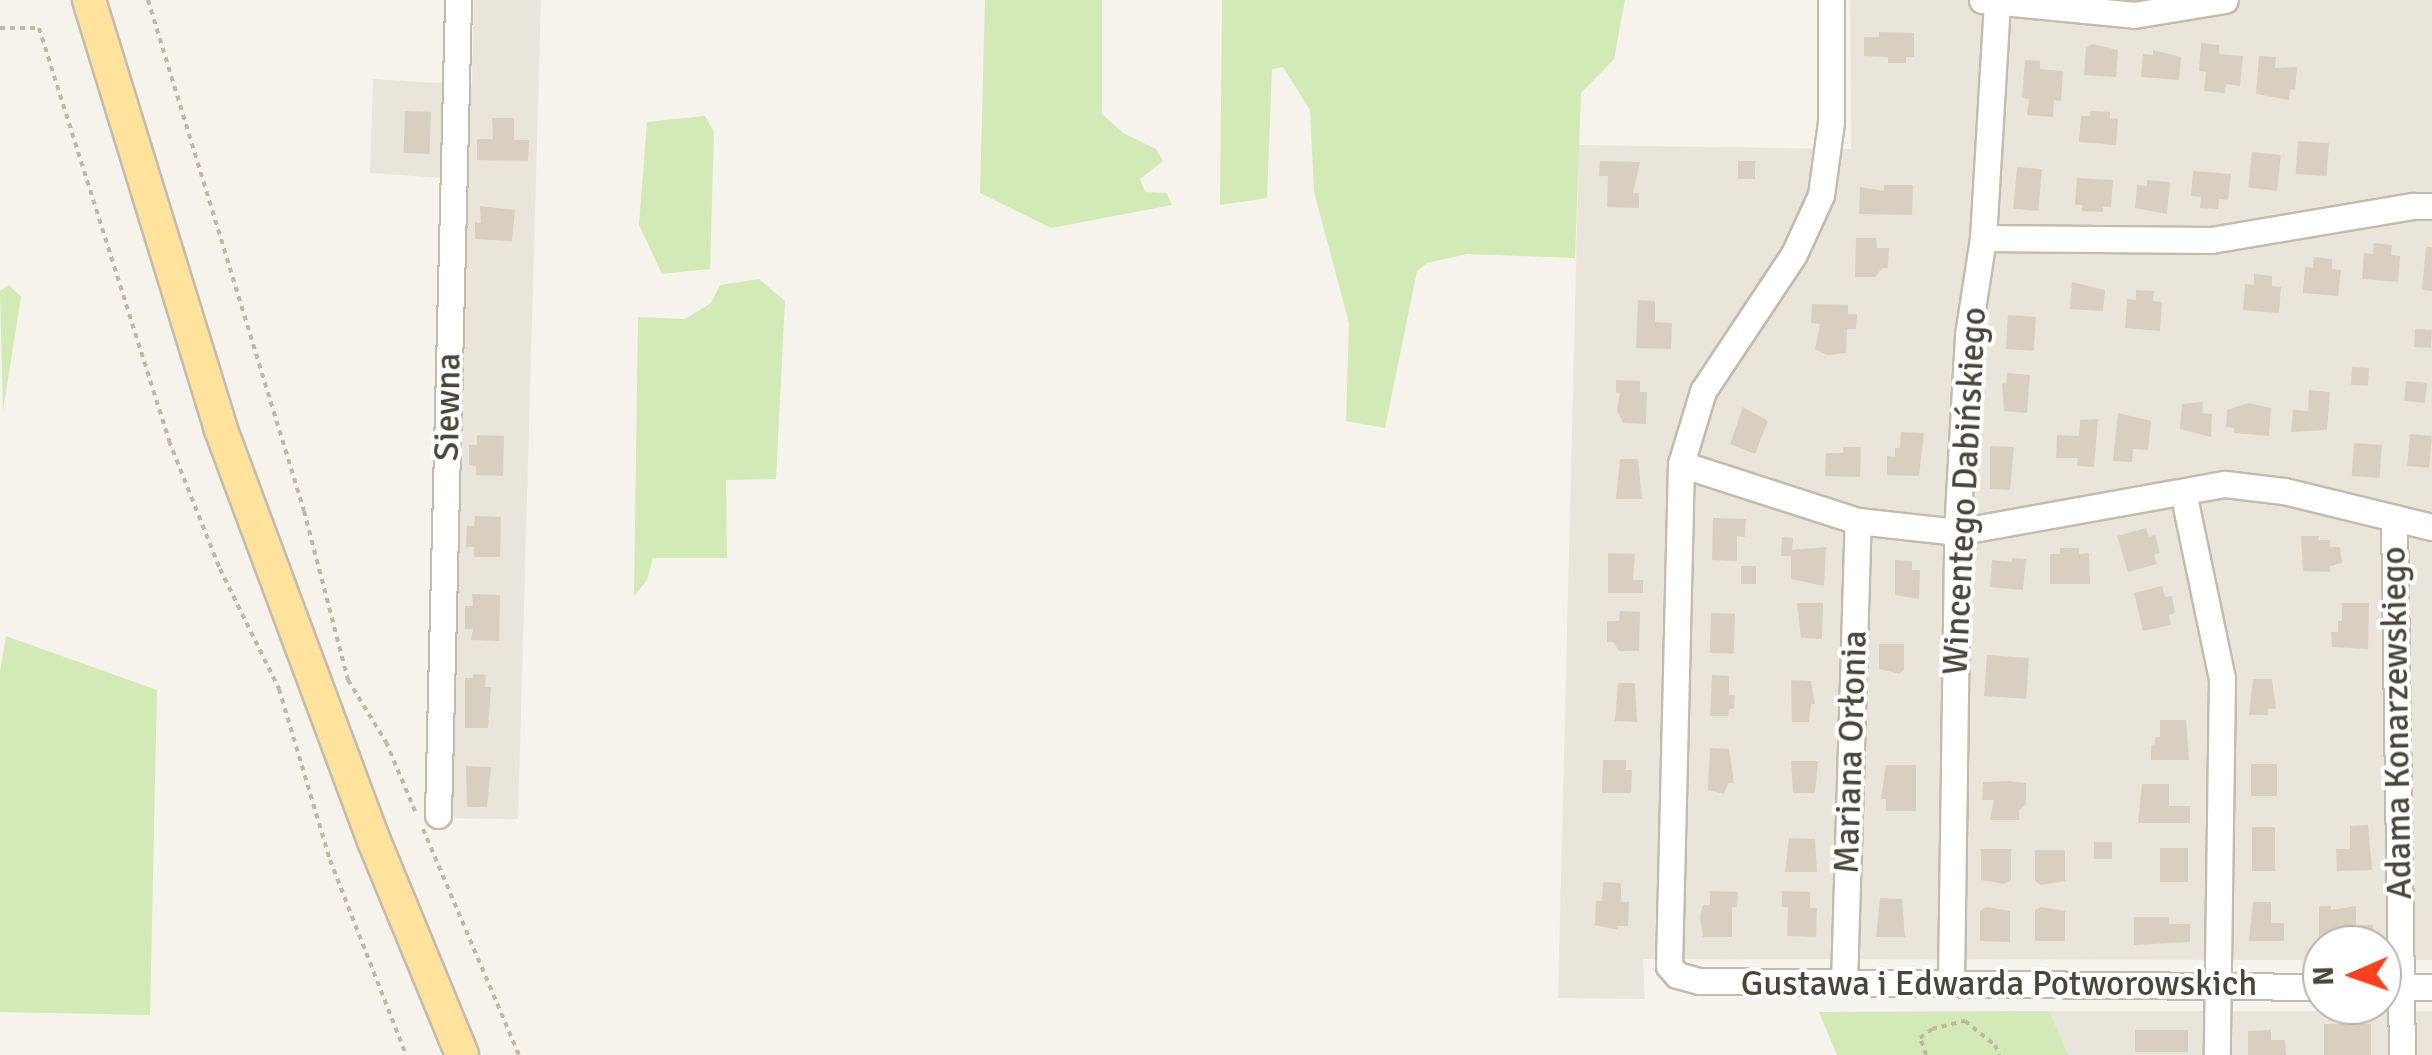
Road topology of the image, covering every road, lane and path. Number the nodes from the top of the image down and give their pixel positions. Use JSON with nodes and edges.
{"nodes":[{"id":1,"x":89,"y":0,"type":"edge"},
{"id":2,"x":148,"y":0,"type":"edge"},
{"id":3,"x":458,"y":0,"type":"edge"},
{"id":4,"x":1831,"y":0,"type":"edge"},
{"id":5,"x":1982,"y":0,"type":"edge"},
{"id":6,"x":2225,"y":0,"type":"edge"},
{"id":7,"x":1996,"y":1,"type":"edge"},
{"id":8,"x":0,"y":28,"type":"edge"},
{"id":9,"x":2432,"y":206,"type":"edge"},
{"id":10,"x":1983,"y":238,"type":"junction"},
{"id":11,"x":1681,"y":464,"type":"junction"},
{"id":12,"x":2183,"y":492,"type":"junction"},
{"id":13,"x":2394,"y":518,"type":"junction"},
{"id":14,"x":1858,"y":521,"type":"junction"},
{"id":15,"x":2432,"y":528,"type":"edge"},
{"id":16,"x":1957,"y":532,"type":"junction"},
{"id":17,"x":425,"y":818,"type":"junction"},
{"id":18,"x":2391,"y":925,"type":"edge"},
{"id":19,"x":1844,"y":982,"type":"junction"},
{"id":20,"x":1951,"y":982,"type":"junction"},
{"id":21,"x":2216,"y":986,"type":"junction"},
{"id":22,"x":2302,"y":986,"type":"edge"},
{"id":23,"x":2402,"y":987,"type":"edge"},
{"id":24,"x":2432,"y":987,"type":"edge"},
{"id":25,"x":2397,"y":1025,"type":"edge"},
{"id":26,"x":406,"y":1055,"type":"edge"},
{"id":27,"x":462,"y":1055,"type":"edge"},
{"id":28,"x":519,"y":1055,"type":"edge"},
{"id":29,"x":1926,"y":1055,"type":"edge"},
{"id":30,"x":1999,"y":1055,"type":"edge"},
{"id":31,"x":2217,"y":1055,"type":"edge"},
{"id":32,"x":2402,"y":1055,"type":"edge"}],
"edges":[{"from":1,"to":27,"type":"main road"},
{"from":2,"to":17,"type":"path"},
{"from":3,"to":17,"type":"street","name":"Siewna"},
{"from":4,"to":11,"type":"street"},
{"from":5,"to":7,"type":"street"},
{"from":6,"to":7,"type":"street"},
{"from":7,"to":10,"type":"street","name":"Wincentego Dabińskiego"},
{"from":8,"to":26,"type":"path"},
{"from":9,"to":10,"type":"street"},
{"from":10,"to":16,"type":"street","name":"Wincentego Dabińskiego"},
{"from":11,"to":14,"type":"street"},
{"from":11,"to":19,"type":"street","name":"Gustawa i Edwarda Potworowskich"},
{"from":12,"to":13,"type":"street"},
{"from":12,"to":16,"type":"street"},
{"from":12,"to":21,"type":"street"},
{"from":13,"to":15,"type":"street"},
{"from":13,"to":18,"type":"street","name":"Adama Konarzewskiego"},
{"from":14,"to":16,"type":"street"},
{"from":14,"to":19,"type":"street","name":"Mariana Orłonia"},
{"from":16,"to":20,"type":"street","name":"Wincentego Dabińskiego"},
{"from":17,"to":28,"type":"path"},
{"from":19,"to":20,"type":"street","name":"Gustawa i Edwarda Potworowskich"},
{"from":20,"to":21,"type":"street","name":"Gustawa i Edwarda Potworowskich"},
{"from":21,"to":22,"type":"street","name":"Gustawa i Edwarda Potworowskich"},
{"from":21,"to":31,"type":"street"},
{"from":23,"to":24,"type":"street"},
{"from":25,"to":32,"type":"street","name":"Adama Konarzewskiego"},
{"from":29,"to":30,"type":"path"}]}
